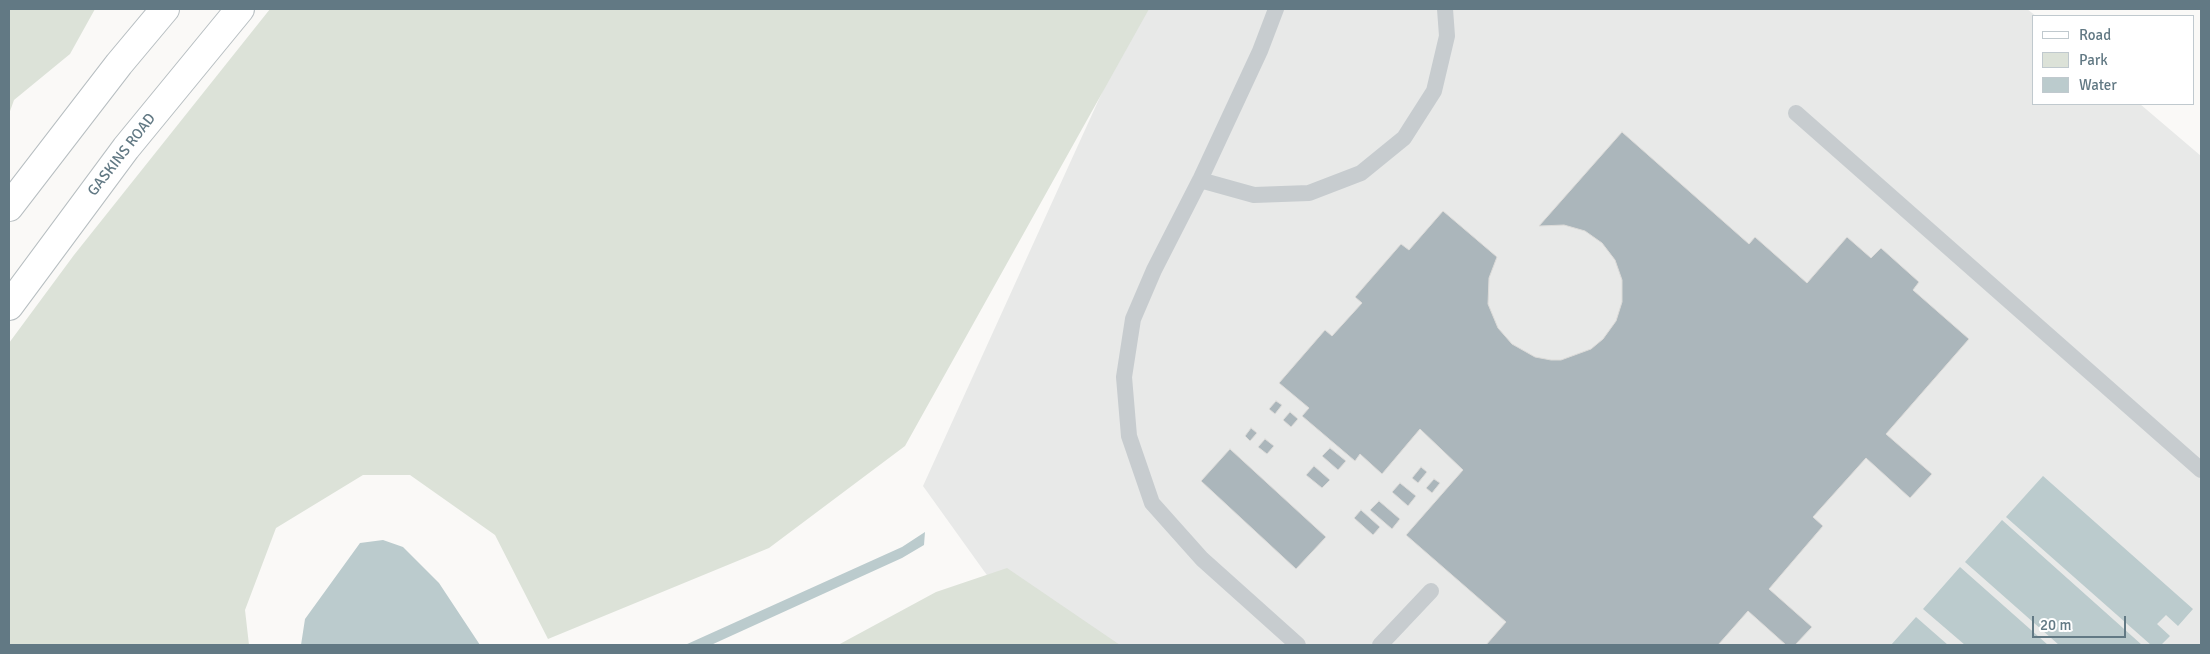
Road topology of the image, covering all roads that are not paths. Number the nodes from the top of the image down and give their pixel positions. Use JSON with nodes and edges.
{"nodes":[{"id":1,"x":165,"y":9,"type":"edge"},
{"id":2,"x":240,"y":9,"type":"edge"},
{"id":3,"x":1276,"y":9,"type":"edge"},
{"id":4,"x":1445,"y":9,"type":"edge"},
{"id":5,"x":1796,"y":113,"type":"dead end"},
{"id":6,"x":1200,"y":180,"type":"junction"},
{"id":7,"x":9,"y":207,"type":"edge"},
{"id":8,"x":9,"y":306,"type":"edge"},
{"id":9,"x":2201,"y":470,"type":"edge"},
{"id":10,"x":1431,"y":591,"type":"dead end"},
{"id":11,"x":1298,"y":645,"type":"edge"},
{"id":12,"x":1380,"y":645,"type":"edge"}],
"edges":[{"from":1,"to":7,"type":"main road"},
{"from":2,"to":8,"type":"main road","name":"GASKINS ROAD"},
{"from":3,"to":6,"type":"lane"},
{"from":4,"to":6,"type":"lane"},
{"from":5,"to":9,"type":"lane"},
{"from":6,"to":11,"type":"lane"},
{"from":10,"to":12,"type":"lane"}]}
